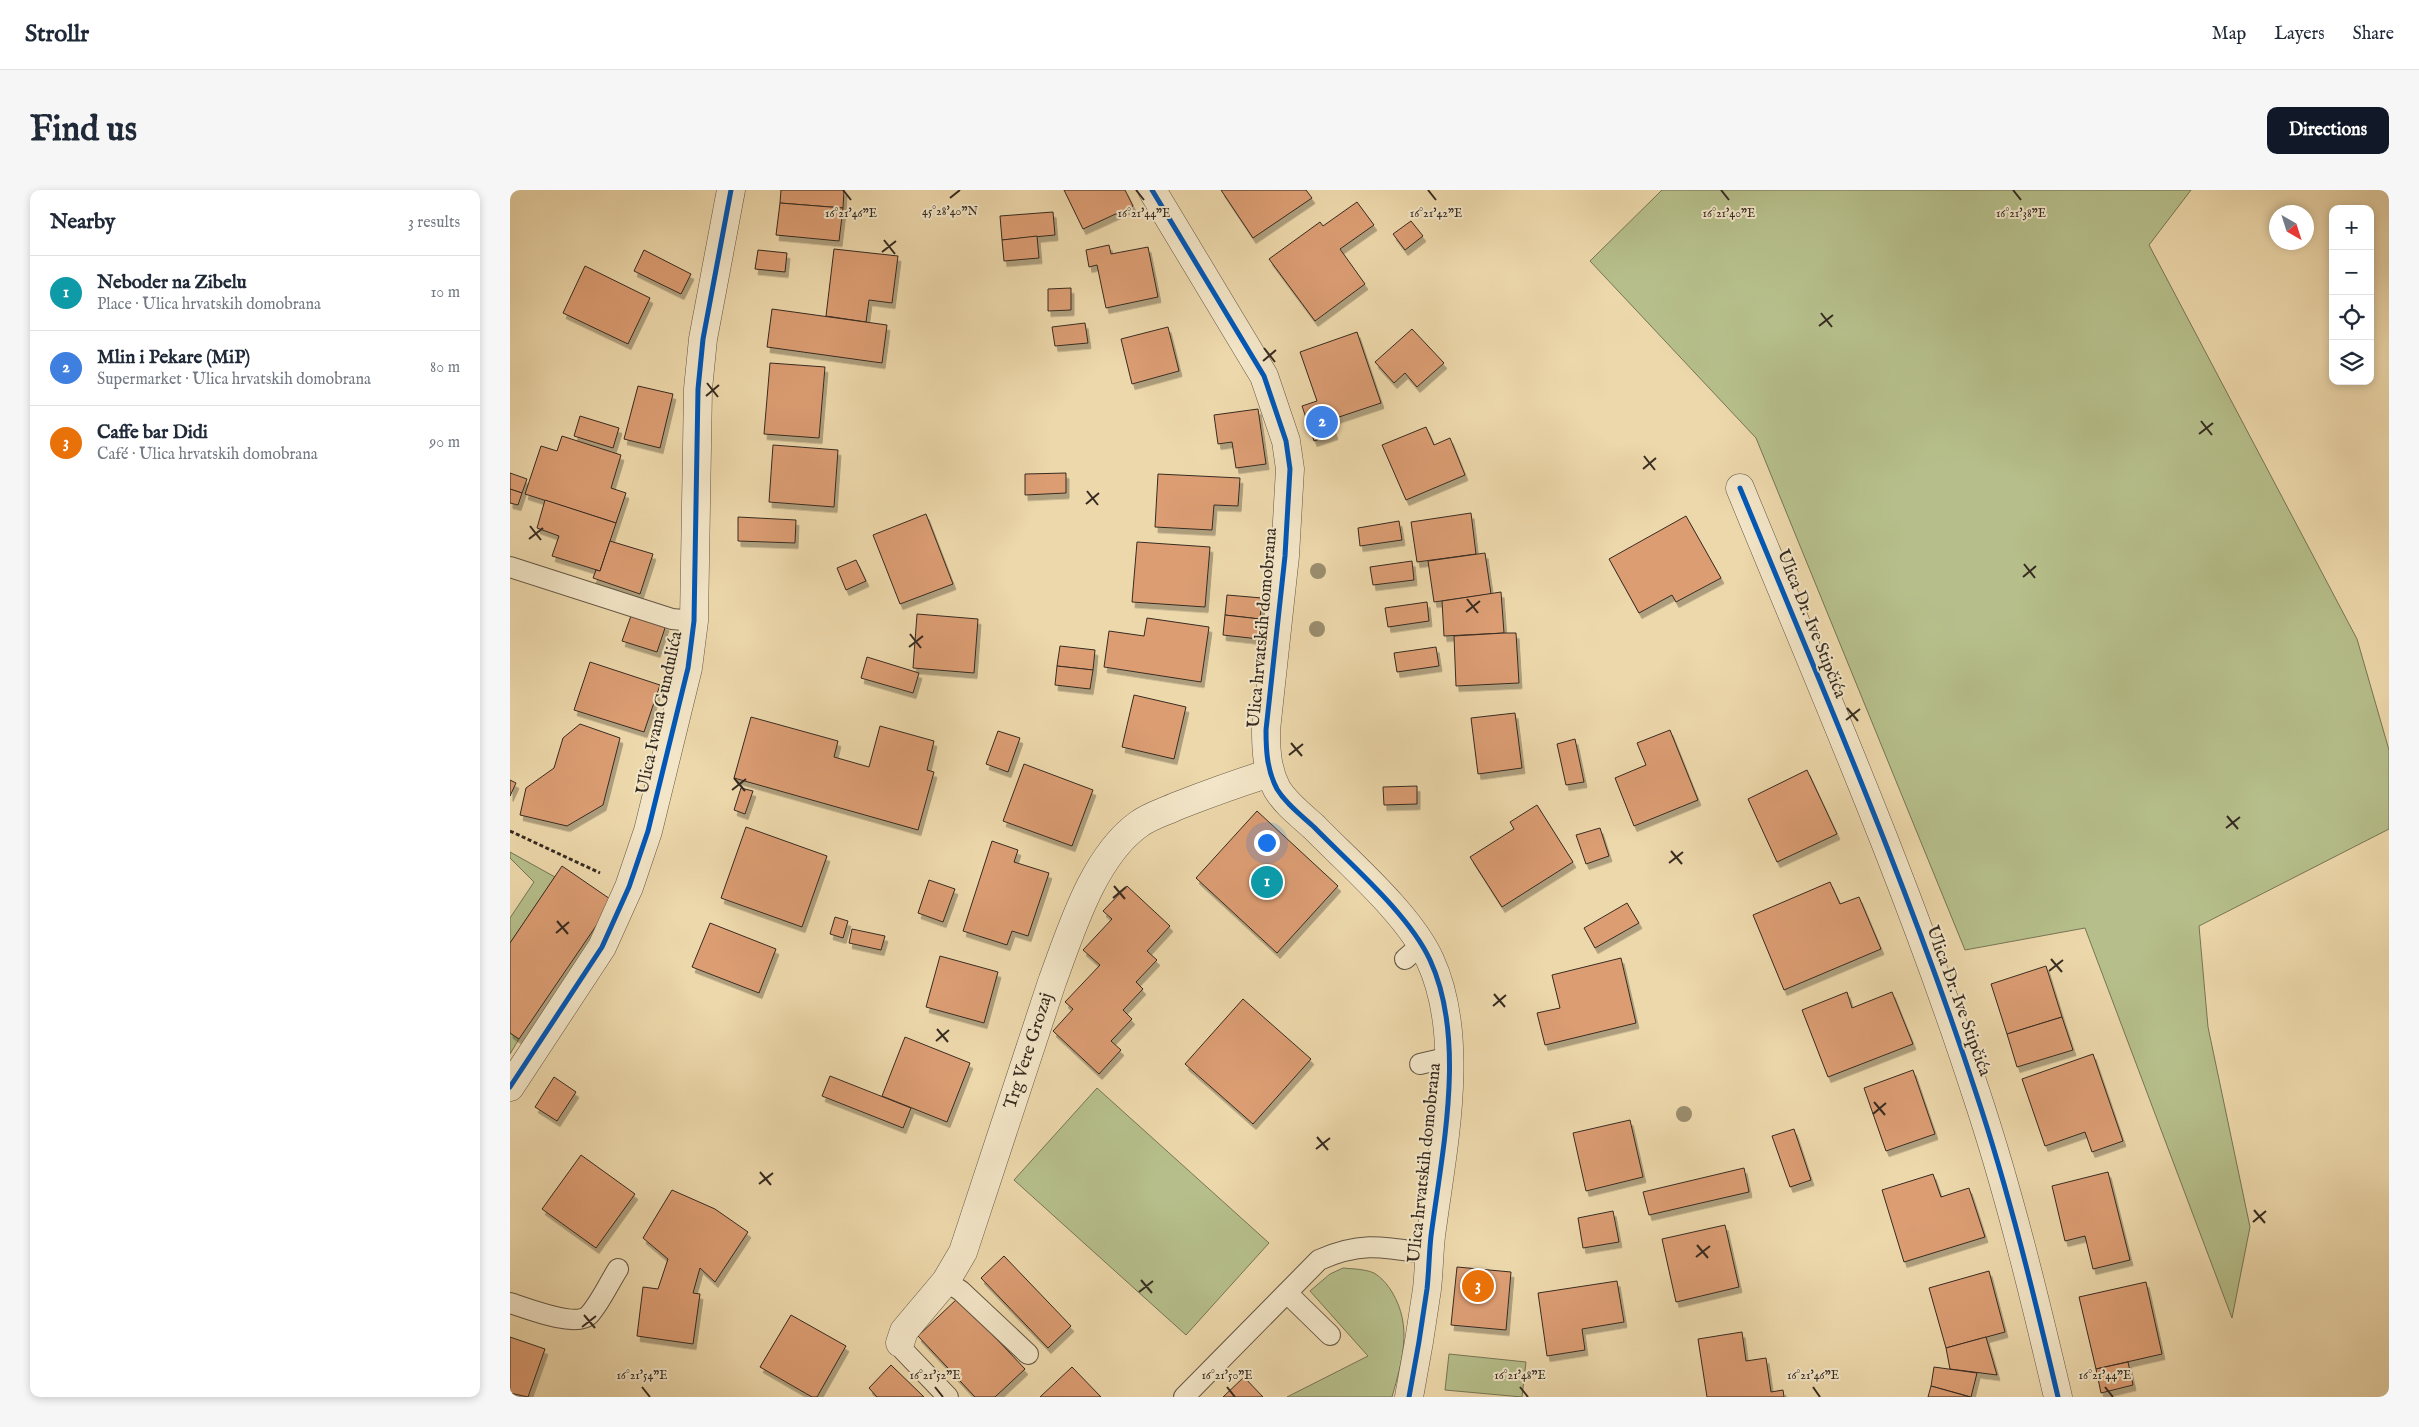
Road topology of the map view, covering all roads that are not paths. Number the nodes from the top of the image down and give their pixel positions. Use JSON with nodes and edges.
{"nodes":[{"id":1,"x":731,"y":190,"type":"edge"},
{"id":2,"x":1152,"y":190,"type":"edge"},
{"id":3,"x":1740,"y":488,"type":"dead end"},
{"id":4,"x":510,"y":567,"type":"edge"},
{"id":5,"x":694,"y":622,"type":"junction"},
{"id":6,"x":1270,"y":773,"type":"junction"},
{"id":7,"x":1450,"y":1057,"type":"junction"},
{"id":8,"x":1420,"y":1064,"type":"dead end"},
{"id":9,"x":510,"y":1087,"type":"edge"},
{"id":10,"x":1429,"y":1254,"type":"junction"},
{"id":11,"x":618,"y":1269,"type":"dead end"},
{"id":12,"x":946,"y":1281,"type":"junction"},
{"id":13,"x":1287,"y":1293,"type":"junction"},
{"id":14,"x":510,"y":1304,"type":"edge"},
{"id":15,"x":1330,"y":1335,"type":"dead end"},
{"id":16,"x":900,"y":1343,"type":"joint"},
{"id":17,"x":1028,"y":1354,"type":"dead end"},
{"id":18,"x":948,"y":1397,"type":"edge"},
{"id":19,"x":1184,"y":1397,"type":"edge"},
{"id":20,"x":1409,"y":1397,"type":"edge"},
{"id":21,"x":2058,"y":1397,"type":"edge"}],
"edges":[{"from":1,"to":5,"type":"street","name":"Ulica Ivana Gundulića"},
{"from":2,"to":6,"type":"street","name":"Ulica hrvatskih domobrana"},
{"from":3,"to":21,"type":"street","name":"Ulica Dr. Ive Stipčića"},
{"from":4,"to":5,"type":"lane","name":"Ulica Ivana Gundulića"},
{"from":5,"to":9,"type":"street","name":"Ulica Ivana Gundulića"},
{"from":6,"to":7,"type":"street","name":"Ulica hrvatskih domobrana"},
{"from":6,"to":12,"type":"street","name":"Trg Vere Grozaj"},
{"from":7,"to":8,"type":"lane"},
{"from":7,"to":10,"type":"street","name":"Ulica hrvatskih domobrana"},
{"from":10,"to":13,"type":"lane"},
{"from":10,"to":20,"type":"street","name":"Ulica hrvatskih domobrana"},
{"from":11,"to":14,"type":"lane"},
{"from":12,"to":16,"type":"street","name":"Trg Vere Grozaj"},
{"from":12,"to":17,"type":"lane"},
{"from":13,"to":15,"type":"lane"},
{"from":13,"to":19,"type":"lane"},
{"from":16,"to":18,"type":"lane","name":"Trg Vere Grozaj"}]}
